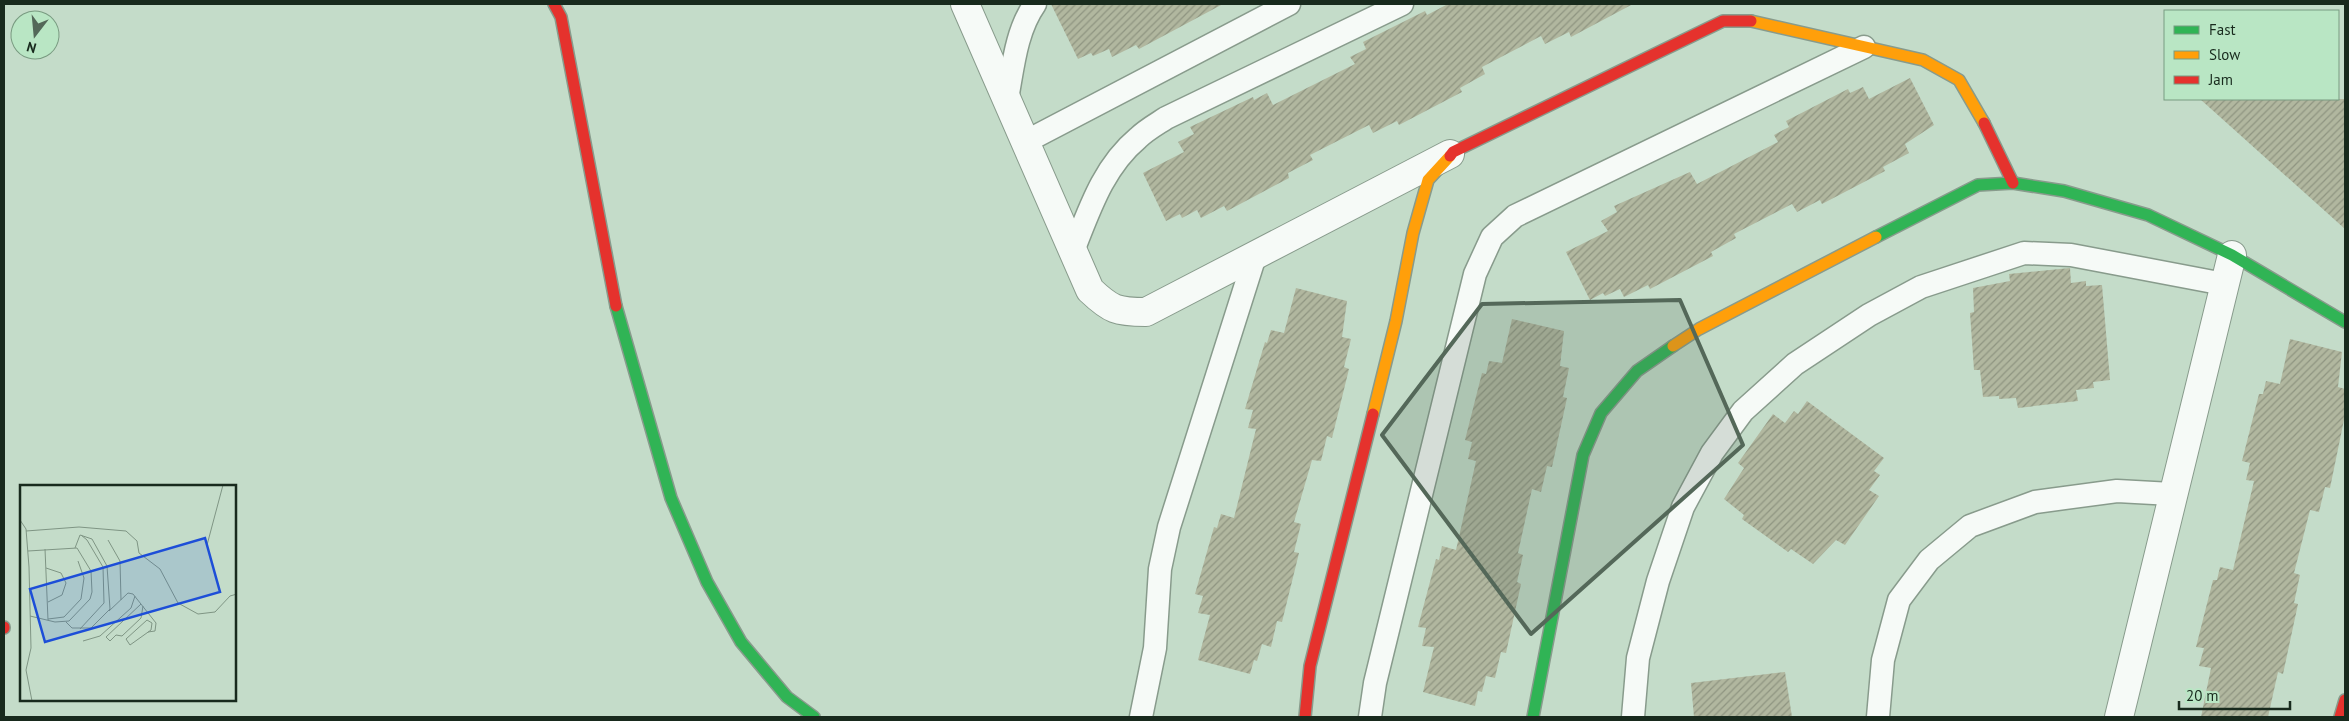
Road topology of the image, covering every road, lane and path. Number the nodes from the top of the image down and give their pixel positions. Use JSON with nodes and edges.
{"nodes":[{"id":1,"x":554,"y":4,"type":"edge"},
{"id":2,"x":965,"y":4,"type":"edge"},
{"id":3,"x":1035,"y":4,"type":"edge"},
{"id":4,"x":1289,"y":4,"type":"edge"},
{"id":5,"x":1402,"y":4,"type":"edge"},
{"id":6,"x":1864,"y":47,"type":"junction"},
{"id":7,"x":1007,"y":99,"type":"junction"},
{"id":8,"x":1025,"y":142,"type":"junction"},
{"id":9,"x":1453,"y":152,"type":"junction"},
{"id":10,"x":2013,"y":182,"type":"junction"},
{"id":11,"x":1073,"y":251,"type":"junction"},
{"id":12,"x":2232,"y":255,"type":"junction"},
{"id":13,"x":1255,"y":256,"type":"junction"},
{"id":14,"x":2224,"y":284,"type":"junction"},
{"id":15,"x":2345,"y":322,"type":"edge"},
{"id":16,"x":2172,"y":494,"type":"junction"},
{"id":17,"x":2345,"y":700,"type":"edge"},
{"id":18,"x":814,"y":717,"type":"edge"},
{"id":19,"x":1141,"y":717,"type":"edge"},
{"id":20,"x":1305,"y":717,"type":"edge"},
{"id":21,"x":1370,"y":717,"type":"edge"},
{"id":22,"x":1532,"y":717,"type":"edge"},
{"id":23,"x":1633,"y":717,"type":"edge"},
{"id":24,"x":1878,"y":717,"type":"edge"},
{"id":25,"x":2119,"y":717,"type":"edge"},
{"id":26,"x":2340,"y":717,"type":"edge"}],
"edges":[{"from":1,"to":18,"type":"street"},
{"from":2,"to":7,"type":"street"},
{"from":3,"to":7,"type":"lane"},
{"from":4,"to":8,"type":"lane"},
{"from":5,"to":11,"type":"lane"},
{"from":6,"to":9,"type":"street"},
{"from":6,"to":10,"type":"street"},
{"from":6,"to":21,"type":"lane"},
{"from":7,"to":8,"type":"street"},
{"from":8,"to":11,"type":"street"},
{"from":9,"to":13,"type":"street"},
{"from":9,"to":20,"type":"street"},
{"from":10,"to":12,"type":"street"},
{"from":10,"to":22,"type":"street"},
{"from":11,"to":13,"type":"street"},
{"from":12,"to":14,"type":"street"},
{"from":12,"to":15,"type":"street"},
{"from":13,"to":19,"type":"lane"},
{"from":14,"to":16,"type":"street"},
{"from":14,"to":23,"type":"lane"},
{"from":16,"to":24,"type":"lane"},
{"from":16,"to":25,"type":"street"},
{"from":17,"to":26,"type":"street"}]}
